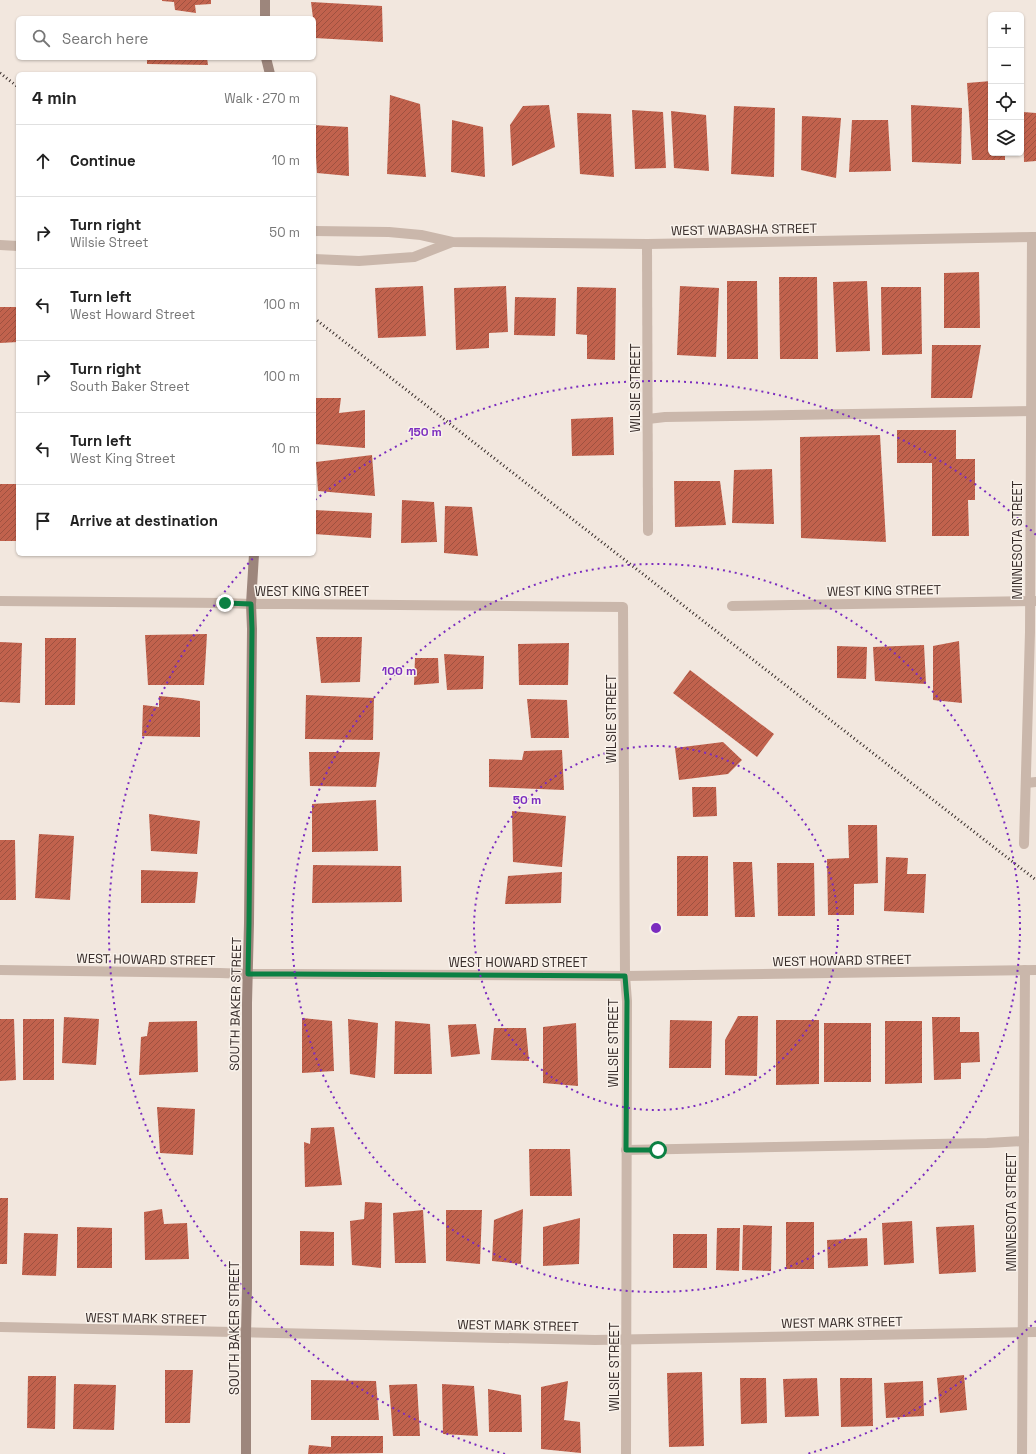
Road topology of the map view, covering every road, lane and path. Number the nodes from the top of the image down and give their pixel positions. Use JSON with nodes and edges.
{"nodes":[{"id":1,"x":265,"y":0,"type":"edge"},
{"id":2,"x":265,"y":16,"type":"edge"},
{"id":3,"x":266,"y":60,"type":"edge"},
{"id":4,"x":266,"y":60,"type":"edge"},
{"id":5,"x":262,"y":72,"type":"edge"},
{"id":6,"x":269,"y":72,"type":"edge"},
{"id":7,"x":316,"y":231,"type":"edge"},
{"id":8,"x":1034,"y":237,"type":"edge"},
{"id":9,"x":452,"y":242,"type":"junction"},
{"id":10,"x":646,"y":244,"type":"junction"},
{"id":11,"x":0,"y":245,"type":"edge"},
{"id":12,"x":16,"y":246,"type":"edge"},
{"id":13,"x":316,"y":259,"type":"edge"},
{"id":14,"x":1034,"y":411,"type":"edge"},
{"id":15,"x":648,"y":419,"type":"junction"},
{"id":16,"x":648,"y":531,"type":"dead end"},
{"id":17,"x":254,"y":556,"type":"edge"},
{"id":18,"x":0,"y":601,"type":"edge"},
{"id":19,"x":1033,"y":601,"type":"edge"},
{"id":20,"x":251,"y":604,"type":"junction"},
{"id":21,"x":732,"y":606,"type":"dead end"},
{"id":22,"x":623,"y":607,"type":"joint"},
{"id":23,"x":1036,"y":782,"type":"edge"},
{"id":24,"x":1026,"y":783,"type":"junction"},
{"id":25,"x":1024,"y":844,"type":"dead end"},
{"id":26,"x":0,"y":970,"type":"edge"},
{"id":27,"x":1025,"y":970,"type":"junction"},
{"id":28,"x":1036,"y":970,"type":"edge"},
{"id":29,"x":248,"y":974,"type":"junction"},
{"id":30,"x":625,"y":976,"type":"junction"},
{"id":31,"x":1024,"y":1141,"type":"junction"},
{"id":32,"x":626,"y":1150,"type":"junction"},
{"id":33,"x":0,"y":1328,"type":"edge"},
{"id":34,"x":1023,"y":1332,"type":"junction"},
{"id":35,"x":1036,"y":1332,"type":"edge"},
{"id":36,"x":246,"y":1333,"type":"junction"},
{"id":37,"x":627,"y":1339,"type":"junction"},
{"id":38,"x":246,"y":1454,"type":"edge"},
{"id":39,"x":626,"y":1454,"type":"edge"},
{"id":40,"x":1022,"y":1454,"type":"edge"}],
"edges":[{"from":1,"to":2,"type":"street"},
{"from":3,"to":5,"type":"street"},
{"from":4,"to":6,"type":"street"},
{"from":7,"to":9,"type":"street","name":"WEST WABASHA STREET"},
{"from":8,"to":10,"type":"street","name":"WEST WABASHA STREET"},
{"from":8,"to":14,"type":"street","name":"MINNESOTA STREET"},
{"from":9,"to":10,"type":"street","name":"WEST WABASHA STREET"},
{"from":9,"to":13,"type":"street","name":"WEST WABASHA STREET"},
{"from":10,"to":15,"type":"street","name":"WILSIE STREET"},
{"from":11,"to":12,"type":"street"},
{"from":14,"to":15,"type":"street"},
{"from":14,"to":19,"type":"street","name":"MINNESOTA STREET"},
{"from":15,"to":16,"type":"street","name":"WILSIE STREET"},
{"from":17,"to":20,"type":"street","name":"SOUTH BAKER STREET"},
{"from":18,"to":20,"type":"street","name":"WEST KING STREET"},
{"from":19,"to":21,"type":"street","name":"WEST KING STREET"},
{"from":19,"to":24,"type":"street","name":"MINNESOTA STREET"},
{"from":20,"to":22,"type":"street","name":"WEST KING STREET"},
{"from":20,"to":29,"type":"street","name":"SOUTH BAKER STREET"},
{"from":22,"to":30,"type":"street","name":"WILSIE STREET"},
{"from":23,"to":24,"type":"street"},
{"from":24,"to":25,"type":"street","name":"MINNESOTA STREET"},
{"from":26,"to":29,"type":"street","name":"WEST HOWARD STREET"},
{"from":27,"to":28,"type":"street","name":"WEST HOWARD STREET"},
{"from":27,"to":30,"type":"street","name":"WEST HOWARD STREET"},
{"from":27,"to":31,"type":"street","name":"MINNESOTA STREET"},
{"from":29,"to":30,"type":"street","name":"WEST HOWARD STREET"},
{"from":29,"to":36,"type":"street","name":"SOUTH BAKER STREET"},
{"from":30,"to":32,"type":"street","name":"WILSIE STREET"},
{"from":31,"to":32,"type":"street"},
{"from":31,"to":34,"type":"street","name":"MINNESOTA STREET"},
{"from":32,"to":37,"type":"street","name":"WILSIE STREET"},
{"from":33,"to":36,"type":"street","name":"WEST MARK STREET"},
{"from":34,"to":35,"type":"street","name":"WEST MARK STREET"},
{"from":34,"to":37,"type":"street","name":"WEST MARK STREET"},
{"from":34,"to":40,"type":"street","name":"MINNESOTA STREET"},
{"from":36,"to":37,"type":"street","name":"WEST MARK STREET"},
{"from":36,"to":38,"type":"street","name":"SOUTH BAKER STREET"},
{"from":37,"to":39,"type":"street","name":"WILSIE STREET"}]}
